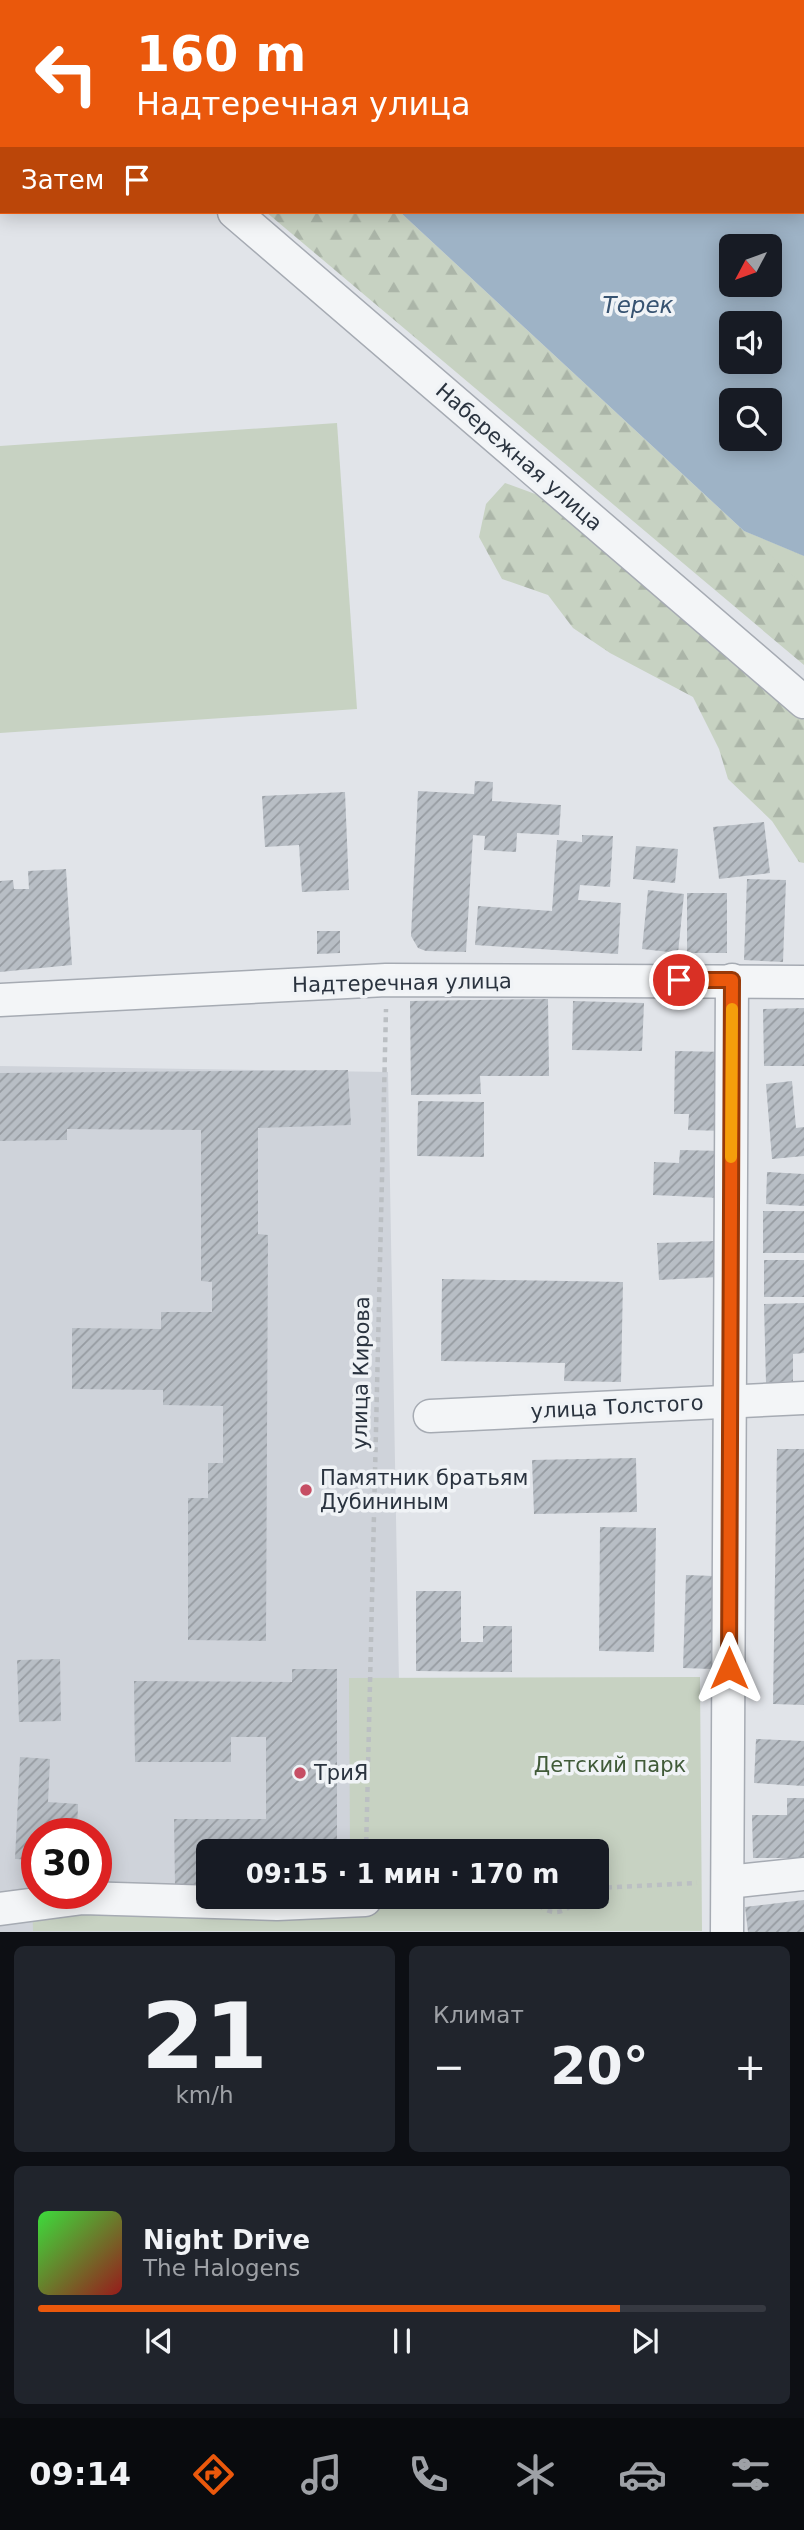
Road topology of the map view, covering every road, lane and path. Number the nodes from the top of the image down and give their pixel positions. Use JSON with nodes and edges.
{"nodes":[{"id":1,"x":236,"y":214,"type":"edge"},
{"id":2,"x":804,"y":702,"type":"edge"},
{"id":3,"x":386,"y":980,"type":"junction"},
{"id":4,"x":732,"y":980,"type":"junction"},
{"id":5,"x":804,"y":982,"type":"edge"},
{"id":6,"x":0,"y":1000,"type":"edge"},
{"id":7,"x":804,"y":1398,"type":"edge"},
{"id":8,"x":730,"y":1402,"type":"junction"},
{"id":9,"x":430,"y":1416,"type":"dead end"},
{"id":10,"x":366,"y":1839,"type":"edge"},
{"id":11,"x":804,"y":1874,"type":"edge"},
{"id":12,"x":728,"y":1882,"type":"junction"},
{"id":13,"x":609,"y":1887,"type":"edge"},
{"id":14,"x":196,"y":1901,"type":"edge"},
{"id":15,"x":0,"y":1909,"type":"edge"},
{"id":16,"x":545,"y":1909,"type":"edge"},
{"id":17,"x":568,"y":1909,"type":"edge"},
{"id":18,"x":727,"y":1931,"type":"edge"}],
"edges":[{"from":1,"to":2,"type":"street","name":"Набережная улица"},
{"from":3,"to":4,"type":"street","name":"Надтеречная улица"},
{"from":3,"to":6,"type":"street","name":"Надтеречная улица"},
{"from":3,"to":10,"type":"path","name":"улица Кирова"},
{"from":4,"to":5,"type":"street","name":"Надтеречная улица"},
{"from":4,"to":8,"type":"street"},
{"from":7,"to":8,"type":"street","name":"улица Толстого"},
{"from":8,"to":9,"type":"street","name":"улица Толстого"},
{"from":8,"to":12,"type":"street"},
{"from":11,"to":12,"type":"street"},
{"from":12,"to":13,"type":"path"},
{"from":12,"to":18,"type":"street"},
{"from":14,"to":15,"type":"street"},
{"from":16,"to":17,"type":"path"}]}
